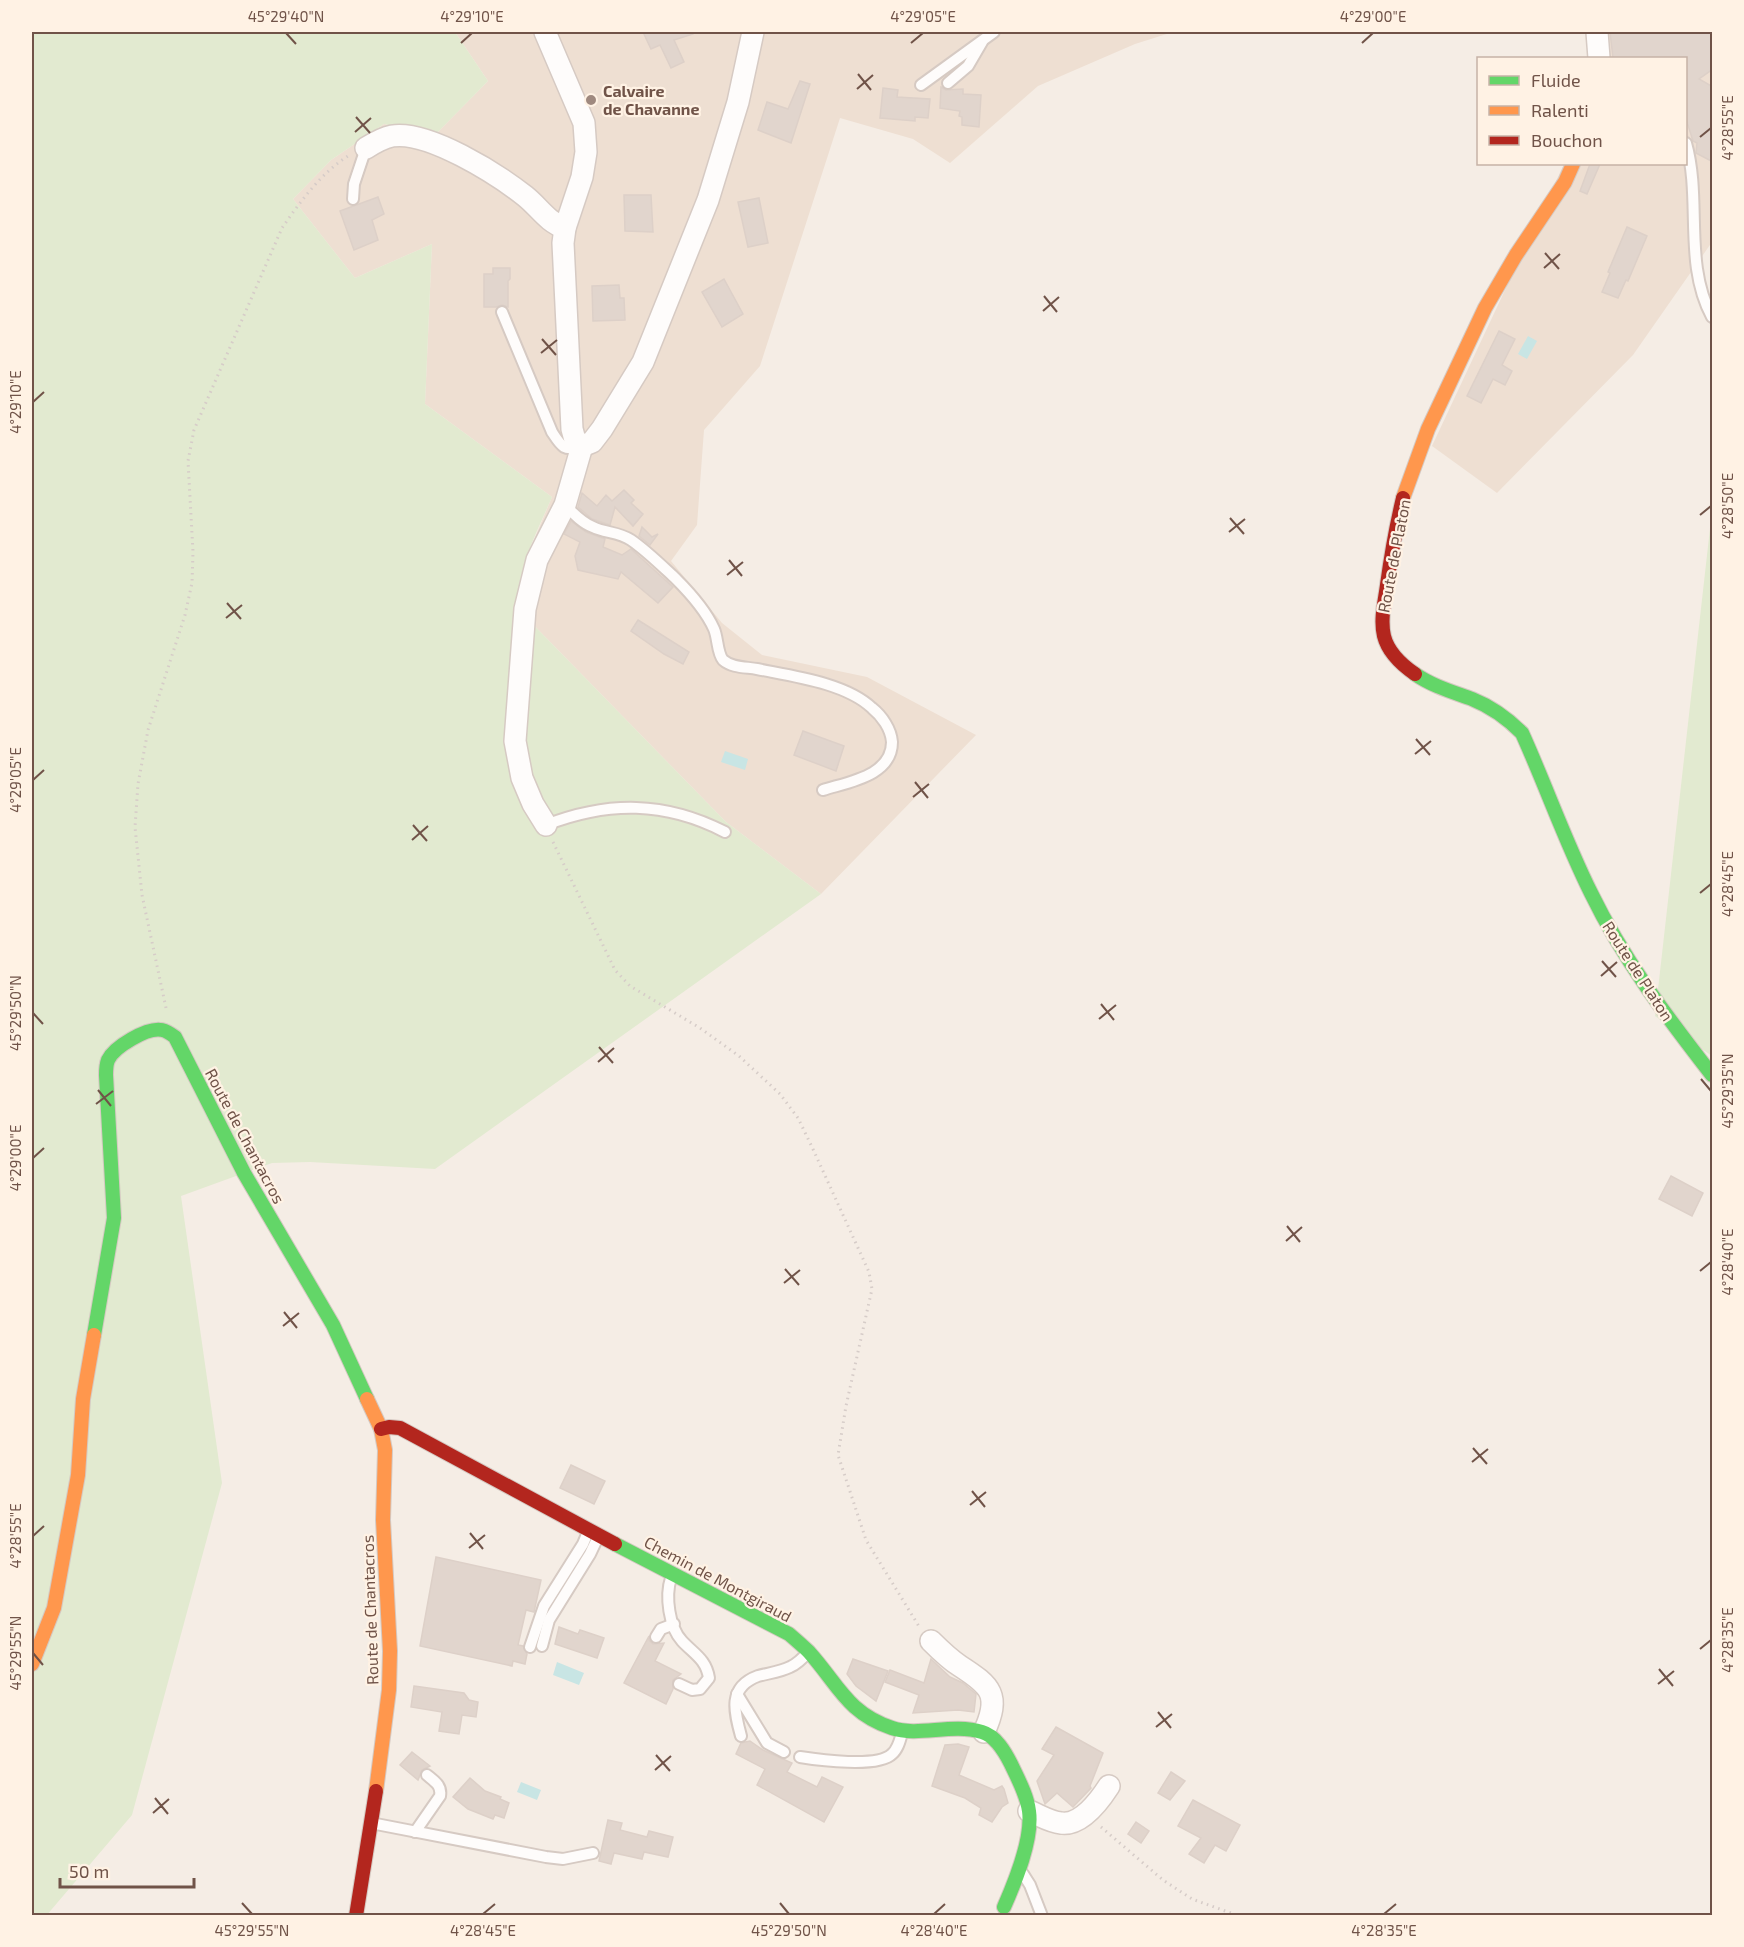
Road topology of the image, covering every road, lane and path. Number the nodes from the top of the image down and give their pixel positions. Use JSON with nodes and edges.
{"nodes":[{"id":1,"x":545,"y":32,"type":"edge"},
{"id":2,"x":753,"y":32,"type":"edge"},
{"id":3,"x":994,"y":32,"type":"edge"},
{"id":4,"x":1597,"y":32,"type":"edge"},
{"id":5,"x":984,"y":39,"type":"junction"},
{"id":6,"x":1599,"y":57,"type":"edge"},
{"id":7,"x":948,"y":83,"type":"dead end"},
{"id":8,"x":921,"y":85,"type":"dead end"},
{"id":9,"x":366,"y":148,"type":"junction"},
{"id":10,"x":1687,"y":149,"type":"edge"},
{"id":11,"x":1573,"y":165,"type":"edge"},
{"id":12,"x":353,"y":199,"type":"dead end"},
{"id":13,"x":565,"y":228,"type":"junction"},
{"id":14,"x":502,"y":312,"type":"dead end"},
{"id":15,"x":1713,"y":317,"type":"edge"},
{"id":16,"x":582,"y":446,"type":"junction"},
{"id":17,"x":565,"y":505,"type":"junction"},
{"id":18,"x":823,"y":790,"type":"dead end"},
{"id":19,"x":546,"y":825,"type":"junction"},
{"id":20,"x":725,"y":832,"type":"dead end"},
{"id":21,"x":163,"y":1030,"type":"junction"},
{"id":22,"x":1713,"y":1075,"type":"edge"},
{"id":23,"x":381,"y":1430,"type":"junction"},
{"id":24,"x":594,"y":1532,"type":"junction"},
{"id":25,"x":672,"y":1575,"type":"junction"},
{"id":26,"x":674,"y":1624,"type":"junction"},
{"id":27,"x":656,"y":1637,"type":"dead end"},
{"id":28,"x":931,"y":1641,"type":"joint"},
{"id":29,"x":542,"y":1646,"type":"dead end"},
{"id":30,"x":530,"y":1647,"type":"dead end"},
{"id":31,"x":809,"y":1652,"type":"junction"},
{"id":32,"x":32,"y":1664,"type":"edge"},
{"id":33,"x":679,"y":1684,"type":"dead end"},
{"id":34,"x":737,"y":1695,"type":"junction"},
{"id":35,"x":903,"y":1730,"type":"junction"},
{"id":36,"x":984,"y":1732,"type":"junction"},
{"id":37,"x":741,"y":1736,"type":"dead end"},
{"id":38,"x":784,"y":1752,"type":"dead end"},
{"id":39,"x":800,"y":1757,"type":"dead end"},
{"id":40,"x":427,"y":1775,"type":"dead end"},
{"id":41,"x":1109,"y":1786,"type":"dead end"},
{"id":42,"x":1029,"y":1811,"type":"junction"},
{"id":43,"x":1087,"y":1812,"type":"junction"},
{"id":44,"x":371,"y":1823,"type":"junction"},
{"id":45,"x":415,"y":1832,"type":"junction"},
{"id":46,"x":593,"y":1852,"type":"dead end"},
{"id":47,"x":1018,"y":1870,"type":"junction"},
{"id":48,"x":1004,"y":1911,"type":"edge"},
{"id":49,"x":356,"y":1916,"type":"edge"},
{"id":50,"x":1042,"y":1916,"type":"edge"},
{"id":51,"x":1239,"y":1916,"type":"edge"}],
"edges":[{"from":1,"to":13,"type":"street"},
{"from":2,"to":16,"type":"street"},
{"from":3,"to":5,"type":"lane"},
{"from":4,"to":6,"type":"street"},
{"from":5,"to":7,"type":"lane"},
{"from":5,"to":8,"type":"lane"},
{"from":9,"to":12,"type":"lane"},
{"from":9,"to":13,"type":"street"},
{"from":9,"to":21,"type":"path"},
{"from":10,"to":15,"type":"lane"},
{"from":11,"to":22,"type":"street","name":"Route de Platon"},
{"from":13,"to":16,"type":"street"},
{"from":14,"to":16,"type":"lane"},
{"from":16,"to":17,"type":"street"},
{"from":17,"to":18,"type":"lane"},
{"from":17,"to":19,"type":"street"},
{"from":19,"to":20,"type":"lane"},
{"from":19,"to":28,"type":"path"},
{"from":21,"to":23,"type":"street","name":"Route de Chantacros"},
{"from":21,"to":32,"type":"street"},
{"from":23,"to":24,"type":"street","name":"Chemin de Montgiraud"},
{"from":23,"to":44,"type":"street","name":"Route de Chantacros"},
{"from":24,"to":25,"type":"street","name":"Chemin de Montgiraud"},
{"from":24,"to":29,"type":"lane"},
{"from":24,"to":30,"type":"lane"},
{"from":25,"to":26,"type":"lane"},
{"from":25,"to":31,"type":"street","name":"Chemin de Montgiraud"},
{"from":26,"to":27,"type":"lane"},
{"from":26,"to":33,"type":"lane"},
{"from":28,"to":36,"type":"street"},
{"from":31,"to":34,"type":"lane"},
{"from":31,"to":35,"type":"street","name":"Chemin de Montgiraud"},
{"from":34,"to":37,"type":"lane"},
{"from":34,"to":38,"type":"lane"},
{"from":35,"to":36,"type":"street","name":"Chemin de Montgiraud"},
{"from":35,"to":39,"type":"lane"},
{"from":36,"to":42,"type":"street"},
{"from":40,"to":45,"type":"lane"},
{"from":41,"to":43,"type":"street"},
{"from":42,"to":43,"type":"street"},
{"from":42,"to":47,"type":"street"},
{"from":43,"to":51,"type":"path"},
{"from":44,"to":45,"type":"lane"},
{"from":44,"to":49,"type":"street","name":"Route de Chantacros"},
{"from":45,"to":46,"type":"lane"},
{"from":47,"to":48,"type":"street"},
{"from":47,"to":50,"type":"lane"}]}
